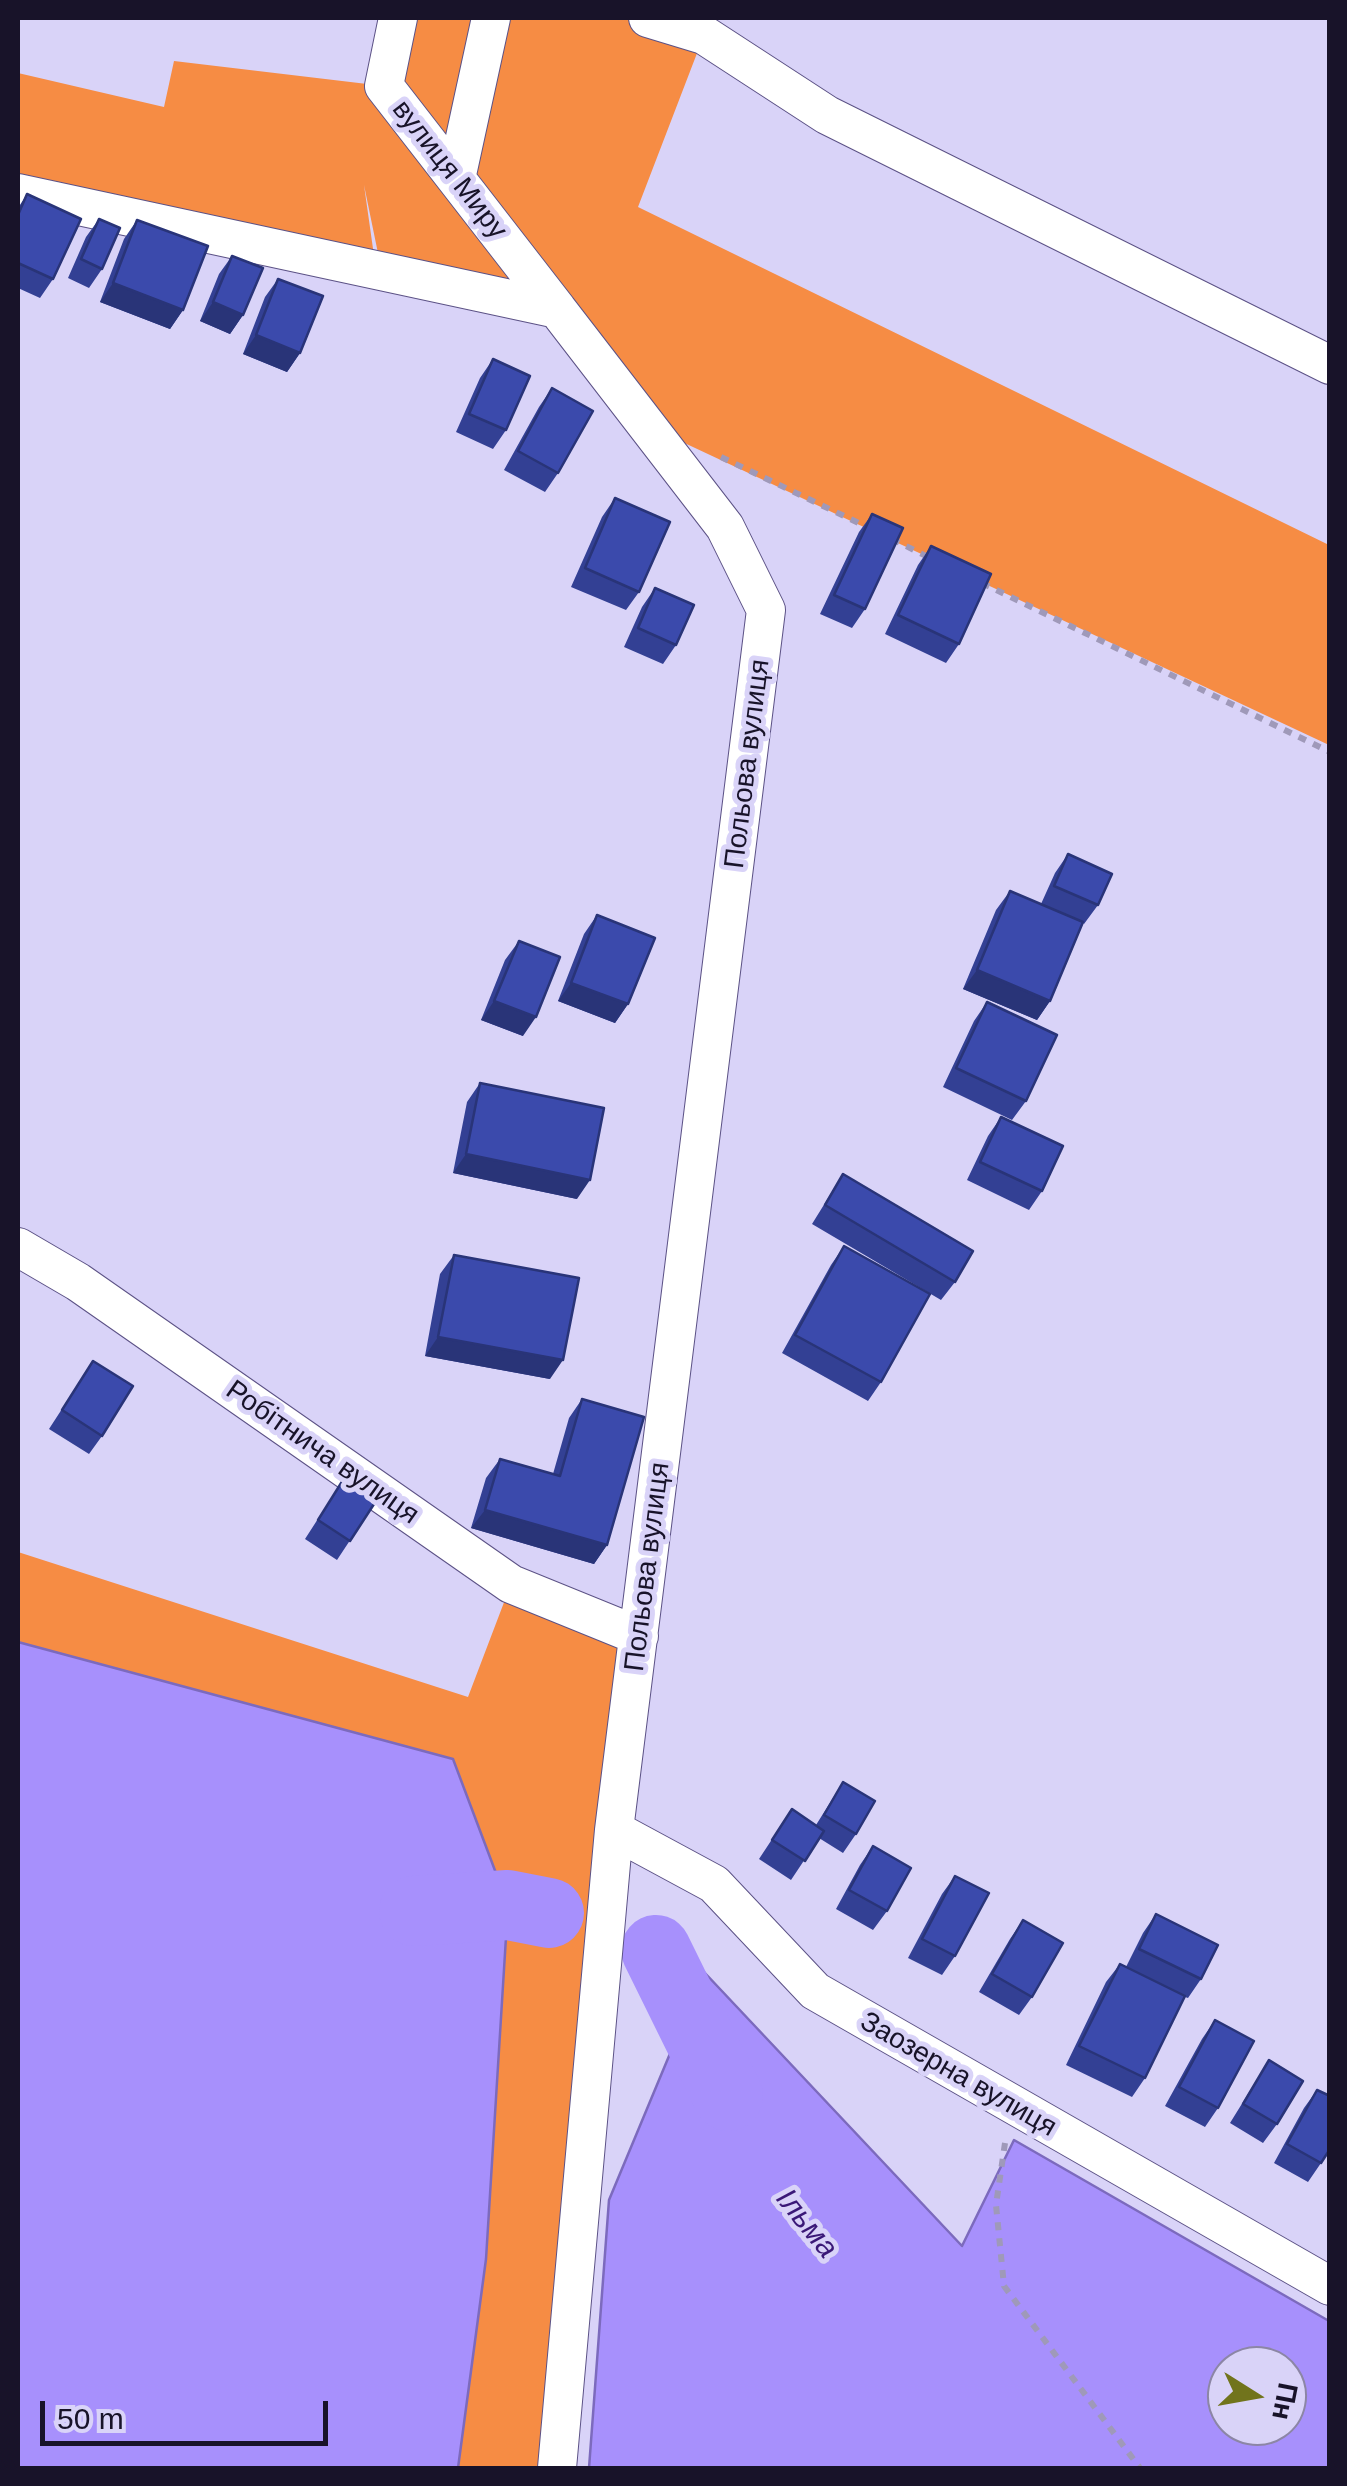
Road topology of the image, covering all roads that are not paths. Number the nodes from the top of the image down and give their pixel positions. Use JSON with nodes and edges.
{"nodes":[{"id":1,"x":398,"y":18,"type":"edge"},
{"id":2,"x":491,"y":18,"type":"edge"},
{"id":3,"x":648,"y":18,"type":"edge"},
{"id":4,"x":456,"y":179,"type":"junction"},
{"id":5,"x":18,"y":192,"type":"edge"},
{"id":6,"x":557,"y":309,"type":"junction"},
{"id":7,"x":1330,"y":365,"type":"edge"},
{"id":8,"x":18,"y":1247,"type":"edge"},
{"id":9,"x":639,"y":1636,"type":"junction"},
{"id":10,"x":614,"y":1830,"type":"junction"},
{"id":11,"x":1330,"y":2286,"type":"edge"},
{"id":12,"x":556,"y":2468,"type":"edge"}],
"edges":[{"from":1,"to":4,"type":"street","name":"вулиця Миру"},
{"from":2,"to":4,"type":"street"},
{"from":3,"to":7,"type":"street"},
{"from":4,"to":6,"type":"street","name":"вулиця Миру"},
{"from":5,"to":6,"type":"street"},
{"from":6,"to":9,"type":"street","name":"Польова вулиця"},
{"from":8,"to":9,"type":"street","name":"Робітнича вулиця"},
{"from":9,"to":10,"type":"street","name":"Польова вулиця"},
{"from":10,"to":11,"type":"street","name":"Заозерна вулиця"},
{"from":10,"to":12,"type":"street","name":"Польова вулиця"}]}
